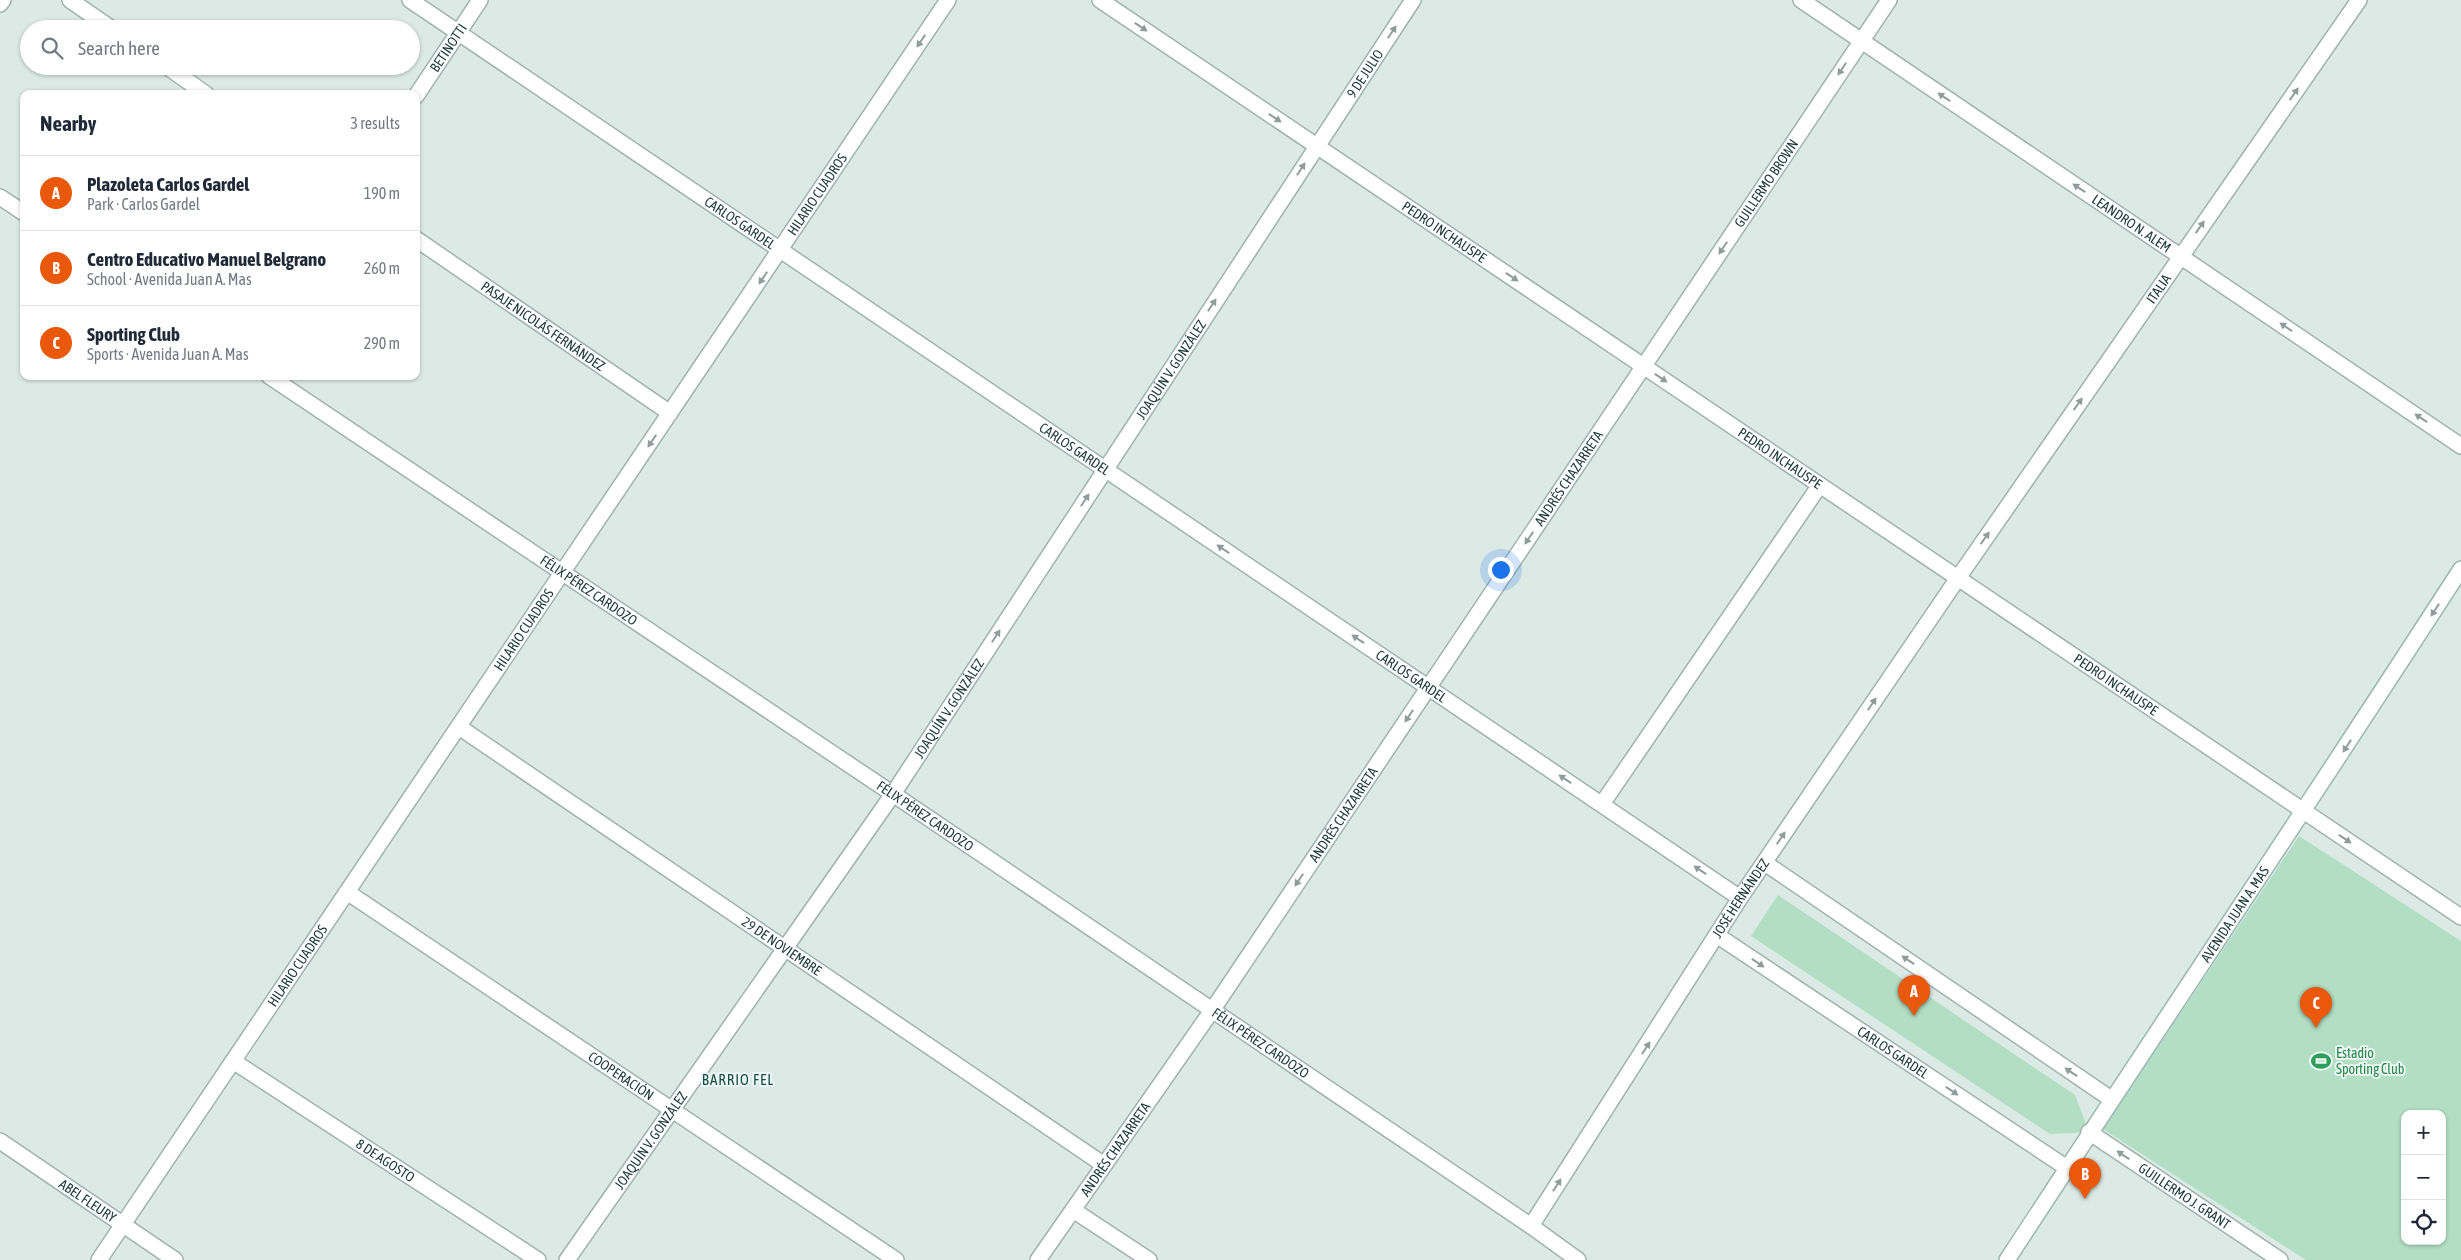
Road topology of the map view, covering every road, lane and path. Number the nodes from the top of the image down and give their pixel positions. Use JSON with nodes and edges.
{"nodes":[{"id":1,"x":3,"y":0,"type":"edge"},
{"id":2,"x":70,"y":0,"type":"edge"},
{"id":3,"x":410,"y":0,"type":"edge"},
{"id":4,"x":480,"y":0,"type":"edge"},
{"id":5,"x":948,"y":0,"type":"edge"},
{"id":6,"x":1100,"y":0,"type":"edge"},
{"id":7,"x":1413,"y":0,"type":"edge"},
{"id":8,"x":1801,"y":0,"type":"edge"},
{"id":9,"x":1889,"y":0,"type":"edge"},
{"id":10,"x":2359,"y":0,"type":"edge"},
{"id":11,"x":0,"y":4,"type":"edge"},
{"id":12,"x":99,"y":20,"type":"edge"},
{"id":13,"x":459,"y":33,"type":"junction"},
{"id":14,"x":1862,"y":41,"type":"junction"},
{"id":15,"x":179,"y":75,"type":"edge"},
{"id":16,"x":200,"y":90,"type":"edge"},
{"id":17,"x":420,"y":90,"type":"edge"},
{"id":18,"x":1316,"y":146,"type":"junction"},
{"id":19,"x":0,"y":197,"type":"edge"},
{"id":20,"x":20,"y":210,"type":"edge"},
{"id":21,"x":420,"y":242,"type":"edge"},
{"id":22,"x":781,"y":250,"type":"junction"},
{"id":23,"x":2180,"y":256,"type":"junction"},
{"id":24,"x":1644,"y":367,"type":"junction"},
{"id":25,"x":275,"y":380,"type":"edge"},
{"id":26,"x":670,"y":414,"type":"junction"},
{"id":27,"x":2461,"y":446,"type":"edge"},
{"id":28,"x":1105,"y":469,"type":"junction"},
{"id":29,"x":1820,"y":485,"type":"junction"},
{"id":30,"x":2461,"y":568,"type":"edge"},
{"id":31,"x":563,"y":572,"type":"junction"},
{"id":32,"x":1958,"y":578,"type":"junction"},
{"id":33,"x":1428,"y":687,"type":"junction"},
{"id":34,"x":459,"y":726,"type":"junction"},
{"id":35,"x":893,"y":794,"type":"junction"},
{"id":36,"x":1602,"y":804,"type":"junction"},
{"id":37,"x":2305,"y":811,"type":"junction"},
{"id":38,"x":1765,"y":863,"type":"junction"},
{"id":39,"x":347,"y":892,"type":"junction"},
{"id":40,"x":1740,"y":898,"type":"junction"},
{"id":41,"x":2461,"y":917,"type":"edge"},
{"id":42,"x":1718,"y":936,"type":"junction"},
{"id":43,"x":785,"y":948,"type":"junction"},
{"id":44,"x":1213,"y":1009,"type":"junction"},
{"id":45,"x":233,"y":1061,"type":"junction"},
{"id":46,"x":2111,"y":1099,"type":"junction"},
{"id":47,"x":672,"y":1111,"type":"junction"},
{"id":48,"x":2090,"y":1132,"type":"junction"},
{"id":49,"x":0,"y":1141,"type":"edge"},
{"id":50,"x":1104,"y":1165,"type":"junction"},
{"id":51,"x":2067,"y":1168,"type":"junction"},
{"id":52,"x":1073,"y":1210,"type":"junction"},
{"id":53,"x":123,"y":1225,"type":"junction"},
{"id":54,"x":1531,"y":1226,"type":"junction"},
{"id":55,"x":99,"y":1260,"type":"edge"},
{"id":56,"x":175,"y":1260,"type":"edge"},
{"id":57,"x":538,"y":1260,"type":"edge"},
{"id":58,"x":567,"y":1260,"type":"edge"},
{"id":59,"x":896,"y":1260,"type":"edge"},
{"id":60,"x":1038,"y":1260,"type":"edge"},
{"id":61,"x":1149,"y":1260,"type":"edge"},
{"id":62,"x":1578,"y":1260,"type":"edge"},
{"id":63,"x":2007,"y":1260,"type":"edge"},
{"id":64,"x":2280,"y":1260,"type":"edge"}],
"edges":[{"from":1,"to":11,"type":"street"},
{"from":2,"to":12,"type":"street"},
{"from":3,"to":13,"type":"street","name":"CARLOS GARDEL"},
{"from":4,"to":13,"type":"street","name":"BETINOTTI"},
{"from":5,"to":22,"type":"street","name":"HILARIO CUADROS","one_way":true},
{"from":6,"to":18,"type":"street","name":"PEDRO INCHAUSPE","one_way":true},
{"from":18,"to":7,"type":"street","name":"9 DE JULIO","one_way":true},
{"from":8,"to":14,"type":"street","name":"LEANDRO N. ALEM"},
{"from":9,"to":14,"type":"street","name":"GUILLERMO BROWN"},
{"from":23,"to":10,"type":"street","name":"ITALIA","one_way":true},
{"from":13,"to":17,"type":"street","name":"BETINOTTI"},
{"from":13,"to":22,"type":"street","name":"CARLOS GARDEL"},
{"from":23,"to":14,"type":"street","name":"LEANDRO N. ALEM","one_way":true},
{"from":14,"to":24,"type":"street","name":"GUILLERMO BROWN","one_way":true},
{"from":15,"to":16,"type":"street"},
{"from":18,"to":24,"type":"street","name":"PEDRO INCHAUSPE","one_way":true},
{"from":28,"to":18,"type":"street","name":"JOAQUÍN V. GONZÁLEZ","one_way":true},
{"from":19,"to":20,"type":"street"},
{"from":21,"to":26,"type":"street","name":"PASAJE NICOLÁS FERNÁNDEZ"},
{"from":22,"to":26,"type":"street","name":"HILARIO CUADROS","one_way":true},
{"from":22,"to":28,"type":"street","name":"CARLOS GARDEL"},
{"from":27,"to":23,"type":"street","name":"LEANDRO N. ALEM","one_way":true},
{"from":32,"to":23,"type":"street","name":"ITALIA","one_way":true},
{"from":24,"to":29,"type":"street","name":"PEDRO INCHAUSPE","one_way":true},
{"from":24,"to":33,"type":"street","name":"ANDRÉS CHAZARRETA","one_way":true},
{"from":25,"to":31,"type":"street","name":"FÉLIX PÉREZ CARDOZO"},
{"from":26,"to":31,"type":"street","name":"HILARIO CUADROS","one_way":true},
{"from":33,"to":28,"type":"street","name":"CARLOS GARDEL","one_way":true},
{"from":35,"to":28,"type":"street","name":"JOAQUÍN V. GONZÁLEZ","one_way":true},
{"from":29,"to":32,"type":"street","name":"PEDRO INCHAUSPE"},
{"from":29,"to":36,"type":"street"},
{"from":30,"to":37,"type":"street","name":"AVENIDA JUAN A. MAS","one_way":true},
{"from":31,"to":34,"type":"street","name":"HILARIO CUADROS"},
{"from":31,"to":35,"type":"street","name":"FÉLIX PÉREZ CARDOZO"},
{"from":32,"to":37,"type":"street","name":"PEDRO INCHAUSPE"},
{"from":38,"to":32,"type":"street","name":"JOSÉ HERNÁNDEZ","one_way":true},
{"from":36,"to":33,"type":"street","name":"CARLOS GARDEL","one_way":true},
{"from":33,"to":44,"type":"street","name":"ANDRÉS CHAZARRETA","one_way":true},
{"from":34,"to":39,"type":"street","name":"HILARIO CUADROS"},
{"from":34,"to":43,"type":"street","name":"29 DE NOVIEMBRE"},
{"from":35,"to":43,"type":"street","name":"JOAQUÍN V. GONZÁLEZ"},
{"from":35,"to":44,"type":"street","name":"FÉLIX PÉREZ CARDOZO"},
{"from":40,"to":36,"type":"street","name":"CARLOS GARDEL","one_way":true},
{"from":37,"to":41,"type":"street","name":"PEDRO INCHAUSPE","one_way":true},
{"from":37,"to":46,"type":"street","name":"AVENIDA JUAN A. MAS"},
{"from":38,"to":40,"type":"street","name":"JOSÉ HERNÁNDEZ"},
{"from":46,"to":38,"type":"street","one_way":true},
{"from":39,"to":45,"type":"street","name":"HILARIO CUADROS"},
{"from":39,"to":47,"type":"street","name":"COOPERACIÓN"},
{"from":40,"to":42,"type":"street","name":"JOSÉ HERNÁNDEZ"},
{"from":42,"to":51,"type":"street","name":"CARLOS GARDEL","one_way":true},
{"from":54,"to":42,"type":"street","name":"JOSÉ HERNÁNDEZ","one_way":true},
{"from":43,"to":47,"type":"street","name":"JOAQUÍN V. GONZÁLEZ"},
{"from":43,"to":50,"type":"street","name":"29 DE NOVIEMBRE"},
{"from":44,"to":50,"type":"street","name":"ANDRÉS CHAZARRETA"},
{"from":44,"to":54,"type":"street","name":"FÉLIX PÉREZ CARDOZO"},
{"from":45,"to":53,"type":"street","name":"HILARIO CUADROS"},
{"from":45,"to":57,"type":"street","name":"8 DE AGOSTO"},
{"from":46,"to":48,"type":"street","name":"AVENIDA JUAN A. MAS"},
{"from":47,"to":58,"type":"street","name":"JOAQUÍN V. GONZÁLEZ"},
{"from":47,"to":59,"type":"street","name":"COOPERACIÓN"},
{"from":48,"to":51,"type":"street","name":"AVENIDA JUAN A. MAS"},
{"from":64,"to":48,"type":"street","name":"GUILLERMO J. GRANT","one_way":true},
{"from":49,"to":53,"type":"street","name":"ABEL FLEURY"},
{"from":50,"to":52,"type":"street","name":"ANDRÉS CHAZARRETA"},
{"from":51,"to":63,"type":"street","name":"AVENIDA JUAN A. MAS"},
{"from":52,"to":60,"type":"street","name":"ANDRÉS CHAZARRETA"},
{"from":52,"to":61,"type":"street"},
{"from":53,"to":55,"type":"street","name":"HILARIO CUADROS"},
{"from":53,"to":56,"type":"street","name":"ABEL FLEURY"},
{"from":54,"to":62,"type":"street","name":"FÉLIX PÉREZ CARDOZO"}]}
